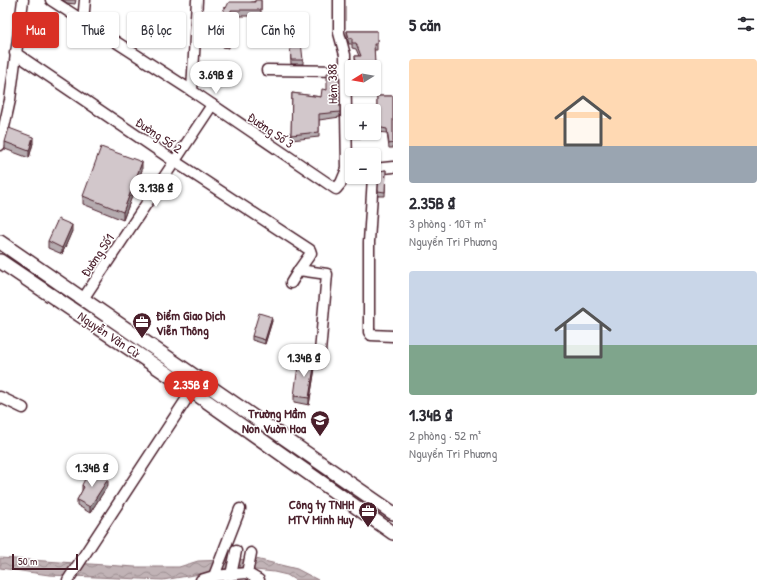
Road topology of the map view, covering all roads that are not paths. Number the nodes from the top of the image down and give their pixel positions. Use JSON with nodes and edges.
{"nodes":[{"id":1,"x":23,"y":0,"type":"edge"},
{"id":2,"x":51,"y":0,"type":"edge"},
{"id":3,"x":85,"y":0,"type":"edge"},
{"id":4,"x":197,"y":0,"type":"edge"},
{"id":5,"x":339,"y":0,"type":"edge"},
{"id":6,"x":69,"y":12,"type":"edge"},
{"id":7,"x":84,"y":12,"type":"edge"},
{"id":8,"x":119,"y":44,"type":"edge"},
{"id":9,"x":15,"y":53,"type":"junction"},
{"id":10,"x":267,"y":70,"type":"dead end"},
{"id":11,"x":345,"y":71,"type":"joint"},
{"id":12,"x":192,"y":91,"type":"junction"},
{"id":13,"x":346,"y":96,"type":"edge"},
{"id":14,"x":212,"y":105,"type":"junction"},
{"id":15,"x":0,"y":146,"type":"edge"},
{"id":16,"x":348,"y":148,"type":"edge"},
{"id":17,"x":174,"y":161,"type":"junction"},
{"id":18,"x":393,"y":167,"type":"edge"},
{"id":19,"x":381,"y":168,"type":"edge"},
{"id":20,"x":345,"y":175,"type":"edge"},
{"id":21,"x":373,"y":184,"type":"edge"},
{"id":22,"x":336,"y":189,"type":"joint"},
{"id":23,"x":0,"y":242,"type":"edge"},
{"id":24,"x":0,"y":261,"type":"edge"},
{"id":25,"x":299,"y":270,"type":"junction"},
{"id":26,"x":291,"y":283,"type":"dead end"},
{"id":27,"x":83,"y":299,"type":"junction"},
{"id":28,"x":393,"y":336,"type":"edge"},
{"id":29,"x":319,"y":363,"type":"dead end"},
{"id":30,"x":196,"y":386,"type":"junction"},
{"id":31,"x":0,"y":397,"type":"edge"},
{"id":32,"x":24,"y":408,"type":"dead end"},
{"id":33,"x":240,"y":509,"type":"dead end"},
{"id":34,"x":393,"y":513,"type":"edge"},
{"id":35,"x":393,"y":533,"type":"edge"},
{"id":36,"x":235,"y":555,"type":"dead end"},
{"id":37,"x":251,"y":555,"type":"dead end"},
{"id":38,"x":232,"y":572,"type":"junction"},
{"id":39,"x":215,"y":574,"type":"junction"},
{"id":40,"x":245,"y":574,"type":"edge"},
{"id":41,"x":68,"y":580,"type":"edge"},
{"id":42,"x":202,"y":580,"type":"edge"},
{"id":43,"x":259,"y":580,"type":"edge"}],
"edges":[{"from":1,"to":9,"type":"street"},
{"from":2,"to":6,"type":"street","name":"Đường Số 3"},
{"from":3,"to":7,"type":"street"},
{"from":4,"to":12,"type":"street"},
{"from":5,"to":11,"type":"street","name":"Hẻm 388"},
{"from":8,"to":12,"type":"street","name":"Đường Số 3"},
{"from":9,"to":15,"type":"street"},
{"from":9,"to":17,"type":"street","name":"Đường Số 2"},
{"from":10,"to":11,"type":"street"},
{"from":12,"to":14,"type":"street","name":"Đường Số 3"},
{"from":13,"to":16,"type":"street","name":"Hẻm 388"},
{"from":14,"to":17,"type":"street","name":"Đường Số1"},
{"from":14,"to":22,"type":"street","name":"Đường Số 3"},
{"from":17,"to":25,"type":"street","name":"Đường Số 2"},
{"from":17,"to":27,"type":"street","name":"Đường Số1"},
{"from":18,"to":19,"type":"street"},
{"from":20,"to":22,"type":"street","name":"Hẻm 388"},
{"from":21,"to":28,"type":"street"},
{"from":23,"to":27,"type":"main road"},
{"from":24,"to":30,"type":"main road","name":"Nguyễn Văn Cừ"},
{"from":25,"to":26,"type":"street"},
{"from":25,"to":29,"type":"street"},
{"from":27,"to":30,"type":"main road"},
{"from":30,"to":34,"type":"main road"},
{"from":30,"to":35,"type":"main road","name":"Nguyễn Văn Cừ"},
{"from":30,"to":41,"type":"street"},
{"from":31,"to":32,"type":"street"},
{"from":33,"to":39,"type":"street"},
{"from":36,"to":38,"type":"street"},
{"from":37,"to":40,"type":"street"},
{"from":38,"to":39,"type":"street"},
{"from":38,"to":40,"type":"street"},
{"from":39,"to":42,"type":"street"},
{"from":40,"to":43,"type":"street"}]}
